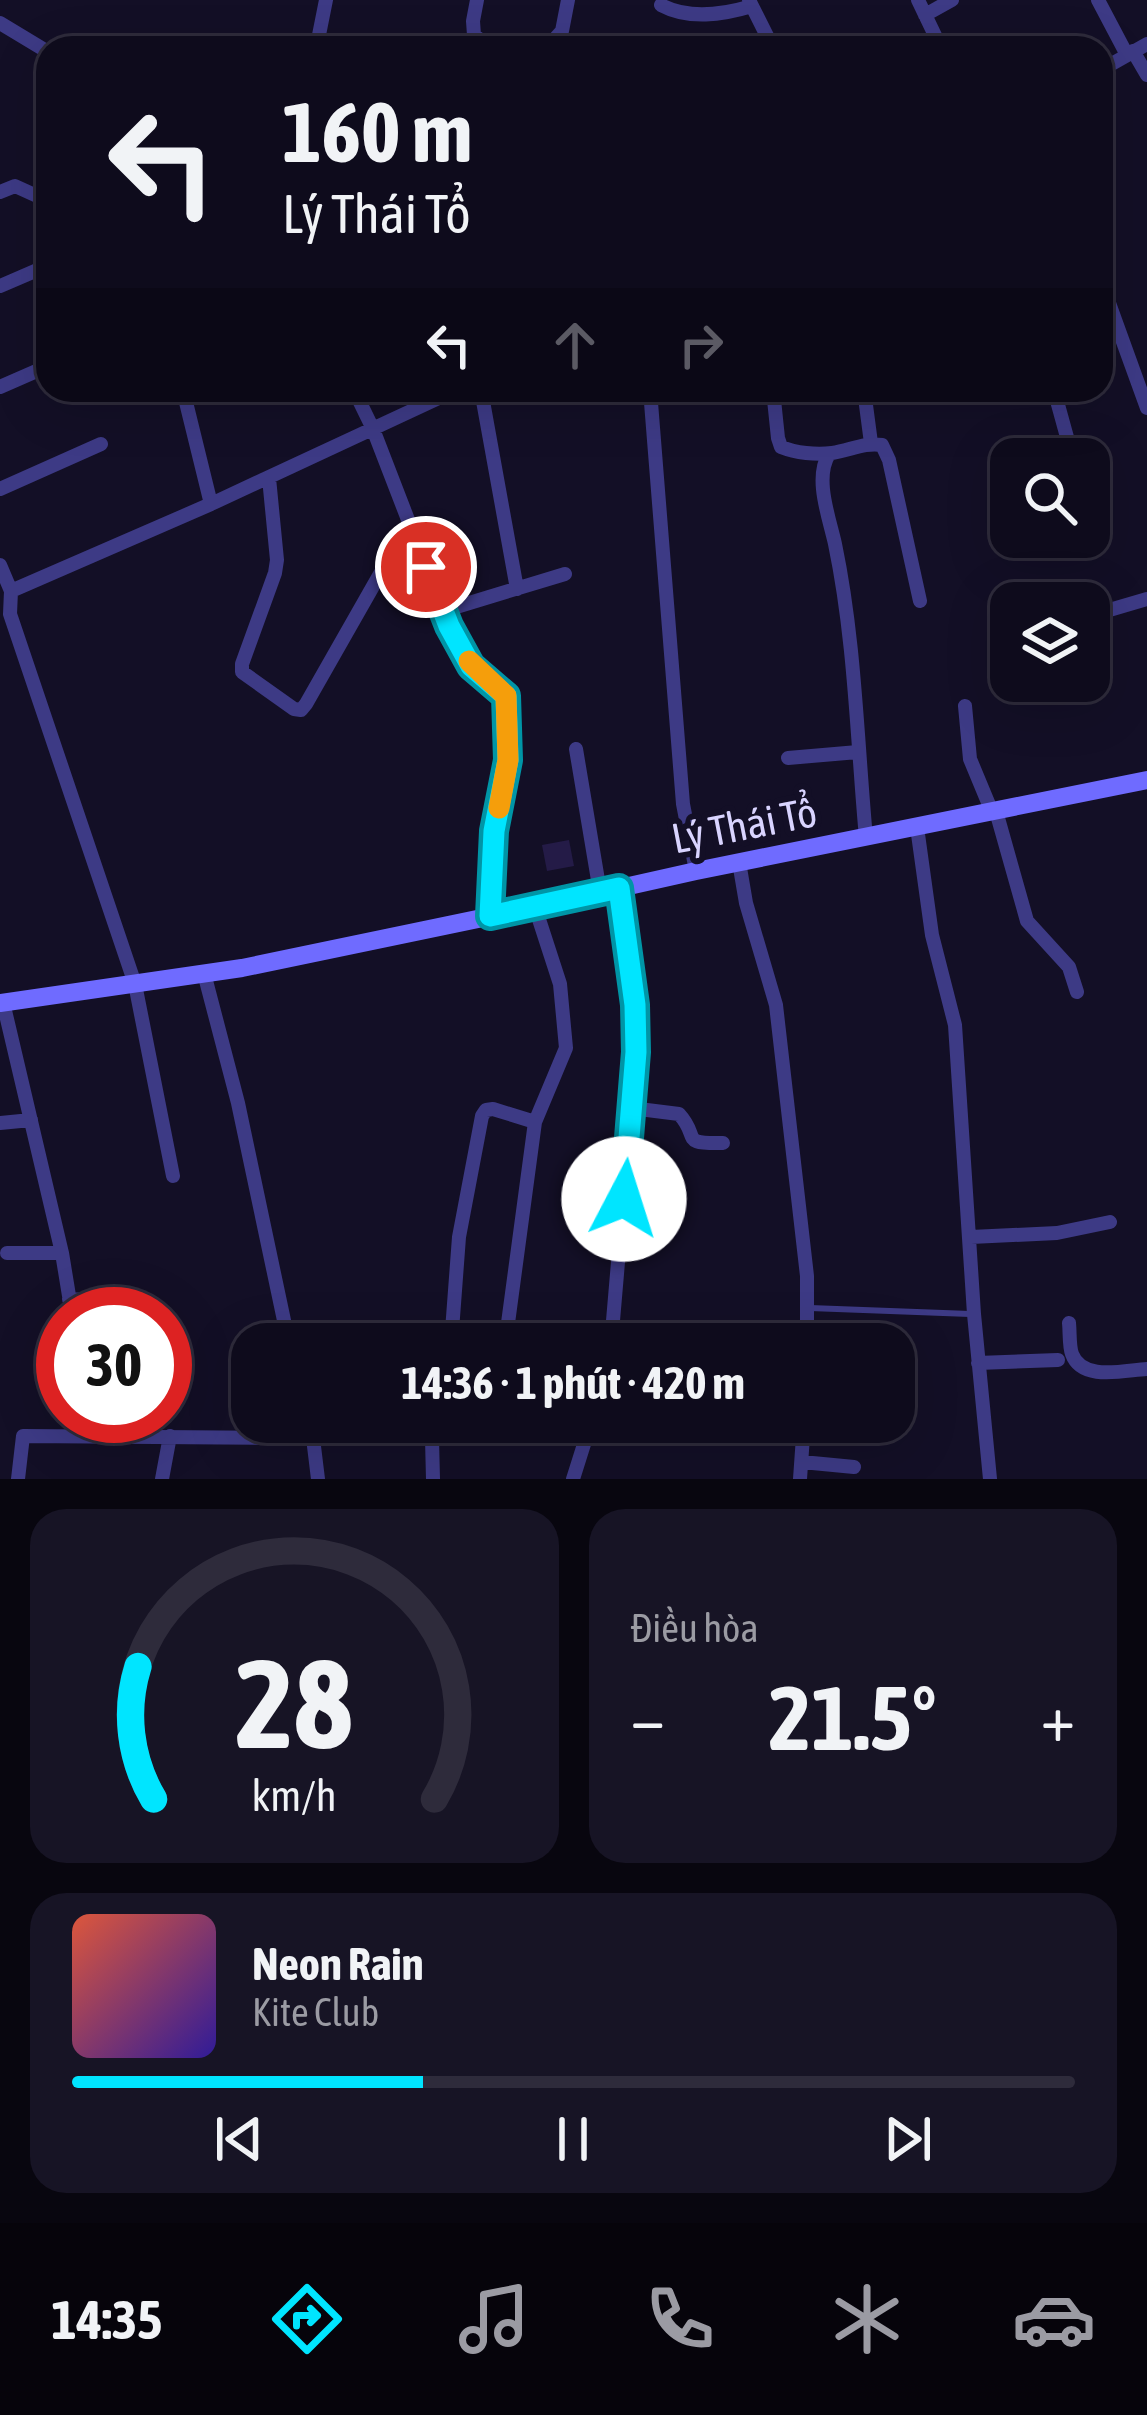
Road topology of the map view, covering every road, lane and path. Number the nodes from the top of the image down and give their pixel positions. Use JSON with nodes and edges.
{"nodes":[{"id":1,"x":326,"y":0,"type":"edge"},
{"id":2,"x":477,"y":0,"type":"edge"},
{"id":3,"x":568,"y":0,"type":"edge"},
{"id":4,"x":952,"y":0,"type":"edge"},
{"id":5,"x":1098,"y":0,"type":"edge"},
{"id":6,"x":750,"y":3,"type":"edge"},
{"id":7,"x":661,"y":5,"type":"dead end"},
{"id":8,"x":922,"y":7,"type":"edge"},
{"id":9,"x":0,"y":22,"type":"edge"},
{"id":10,"x":319,"y":36,"type":"edge"},
{"id":11,"x":475,"y":36,"type":"edge"},
{"id":12,"x":558,"y":36,"type":"edge"},
{"id":13,"x":767,"y":36,"type":"edge"},
{"id":14,"x":935,"y":36,"type":"edge"},
{"id":15,"x":36,"y":44,"type":"edge"},
{"id":16,"x":1136,"y":50,"type":"edge"},
{"id":17,"x":1147,"y":75,"type":"edge"},
{"id":18,"x":0,"y":192,"type":"edge"},
{"id":19,"x":36,"y":196,"type":"edge"},
{"id":20,"x":36,"y":271,"type":"edge"},
{"id":21,"x":0,"y":286,"type":"edge"},
{"id":22,"x":1113,"y":314,"type":"edge"},
{"id":23,"x":36,"y":371,"type":"edge"},
{"id":24,"x":0,"y":387,"type":"edge"},
{"id":25,"x":186,"y":402,"type":"edge"},
{"id":26,"x":360,"y":402,"type":"edge"},
{"id":27,"x":430,"y":402,"type":"edge"},
{"id":28,"x":483,"y":402,"type":"edge"},
{"id":29,"x":651,"y":402,"type":"edge"},
{"id":30,"x":774,"y":402,"type":"edge"},
{"id":31,"x":866,"y":402,"type":"edge"},
{"id":32,"x":1057,"y":402,"type":"edge"},
{"id":33,"x":1147,"y":408,"type":"edge"},
{"id":34,"x":373,"y":429,"type":"junction"},
{"id":35,"x":1067,"y":438,"type":"edge"},
{"id":36,"x":871,"y":443,"type":"junction"},
{"id":37,"x":101,"y":444,"type":"dead end"},
{"id":38,"x":829,"y":454,"type":"junction"},
{"id":39,"x":269,"y":478,"type":"junction"},
{"id":40,"x":0,"y":488,"type":"edge"},
{"id":41,"x":211,"y":504,"type":"junction"},
{"id":42,"x":409,"y":523,"type":"junction"},
{"id":43,"x":0,"y":565,"type":"edge"},
{"id":44,"x":565,"y":574,"type":"dead end"},
{"id":45,"x":517,"y":589,"type":"junction"},
{"id":46,"x":11,"y":591,"type":"junction"},
{"id":47,"x":1147,"y":599,"type":"edge"},
{"id":48,"x":920,"y":601,"type":"dead end"},
{"id":49,"x":1110,"y":610,"type":"edge"},
{"id":50,"x":443,"y":611,"type":"junction"},
{"id":51,"x":965,"y":706,"type":"dead end"},
{"id":52,"x":576,"y":749,"type":"dead end"},
{"id":53,"x":858,"y":752,"type":"junction"},
{"id":54,"x":788,"y":758,"type":"dead end"},
{"id":55,"x":1147,"y":780,"type":"edge"},
{"id":56,"x":994,"y":811,"type":"junction"},
{"id":57,"x":916,"y":827,"type":"junction"},
{"id":58,"x":866,"y":838,"type":"junction"},
{"id":59,"x":739,"y":862,"type":"junction"},
{"id":60,"x":696,"y":871,"type":"junction"},
{"id":61,"x":609,"y":890,"type":"junction"},
{"id":62,"x":535,"y":908,"type":"junction"},
{"id":63,"x":490,"y":916,"type":"junction"},
{"id":64,"x":204,"y":973,"type":"junction"},
{"id":65,"x":135,"y":984,"type":"junction"},
{"id":66,"x":1078,"y":992,"type":"dead end"},
{"id":67,"x":2,"y":1003,"type":"edge"},
{"id":68,"x":631,"y":1108,"type":"junction"},
{"id":69,"x":31,"y":1120,"type":"junction"},
{"id":70,"x":535,"y":1122,"type":"junction"},
{"id":71,"x":0,"y":1123,"type":"edge"},
{"id":72,"x":724,"y":1143,"type":"dead end"},
{"id":73,"x":173,"y":1176,"type":"dead end"},
{"id":74,"x":1110,"y":1222,"type":"dead end"},
{"id":75,"x":971,"y":1237,"type":"junction"},
{"id":76,"x":7,"y":1253,"type":"dead end"},
{"id":77,"x":62,"y":1253,"type":"junction"},
{"id":78,"x":67,"y":1287,"type":"edge"},
{"id":79,"x":809,"y":1308,"type":"junction"},
{"id":80,"x":974,"y":1314,"type":"junction"},
{"id":81,"x":285,"y":1323,"type":"edge"},
{"id":82,"x":453,"y":1323,"type":"edge"},
{"id":83,"x":508,"y":1323,"type":"edge"},
{"id":84,"x":613,"y":1323,"type":"edge"},
{"id":85,"x":808,"y":1323,"type":"edge"},
{"id":86,"x":1069,"y":1323,"type":"dead end"},
{"id":87,"x":1058,"y":1360,"type":"dead end"},
{"id":88,"x":978,"y":1364,"type":"junction"},
{"id":89,"x":1147,"y":1369,"type":"edge"},
{"id":90,"x":231,"y":1435,"type":"edge"},
{"id":91,"x":36,"y":1436,"type":"edge"},
{"id":92,"x":192,"y":1436,"type":"edge"},
{"id":93,"x":169,"y":1443,"type":"edge"},
{"id":94,"x":312,"y":1443,"type":"edge"},
{"id":95,"x":432,"y":1443,"type":"edge"},
{"id":96,"x":584,"y":1443,"type":"edge"},
{"id":97,"x":803,"y":1443,"type":"edge"},
{"id":98,"x":802,"y":1462,"type":"junction"},
{"id":99,"x":854,"y":1467,"type":"dead end"},
{"id":100,"x":18,"y":1479,"type":"edge"},
{"id":101,"x":162,"y":1479,"type":"edge"},
{"id":102,"x":318,"y":1479,"type":"edge"},
{"id":103,"x":433,"y":1479,"type":"edge"},
{"id":104,"x":573,"y":1479,"type":"edge"},
{"id":105,"x":800,"y":1479,"type":"edge"},
{"id":106,"x":990,"y":1479,"type":"edge"}],
"edges":[{"from":1,"to":10,"type":"street"},
{"from":2,"to":11,"type":"street"},
{"from":3,"to":12,"type":"street"},
{"from":4,"to":8,"type":"street"},
{"from":5,"to":16,"type":"street"},
{"from":6,"to":7,"type":"street"},
{"from":6,"to":13,"type":"street"},
{"from":8,"to":14,"type":"street"},
{"from":9,"to":15,"type":"street"},
{"from":16,"to":17,"type":"street"},
{"from":18,"to":19,"type":"street"},
{"from":20,"to":21,"type":"street"},
{"from":22,"to":33,"type":"street"},
{"from":23,"to":24,"type":"street"},
{"from":25,"to":41,"type":"street"},
{"from":26,"to":34,"type":"street"},
{"from":27,"to":34,"type":"street"},
{"from":28,"to":45,"type":"street"},
{"from":29,"to":60,"type":"street"},
{"from":30,"to":38,"type":"street"},
{"from":31,"to":36,"type":"street"},
{"from":32,"to":35,"type":"street"},
{"from":34,"to":39,"type":"street"},
{"from":34,"to":42,"type":"street"},
{"from":36,"to":38,"type":"street"},
{"from":36,"to":48,"type":"street"},
{"from":37,"to":40,"type":"street"},
{"from":38,"to":53,"type":"street"},
{"from":39,"to":41,"type":"street"},
{"from":39,"to":42,"type":"street"},
{"from":41,"to":46,"type":"street"},
{"from":42,"to":50,"type":"street"},
{"from":43,"to":46,"type":"street"},
{"from":44,"to":45,"type":"street"},
{"from":45,"to":50,"type":"street"},
{"from":46,"to":65,"type":"street"},
{"from":47,"to":49,"type":"street"},
{"from":50,"to":63,"type":"street"},
{"from":51,"to":56,"type":"street"},
{"from":52,"to":61,"type":"street"},
{"from":53,"to":54,"type":"street"},
{"from":53,"to":58,"type":"street"},
{"from":55,"to":56,"type":"main road","name":"Lý Thái Tổ"},
{"from":56,"to":57,"type":"main road","name":"Lý Thái Tổ"},
{"from":56,"to":66,"type":"street"},
{"from":57,"to":58,"type":"main road","name":"Lý Thái Tổ"},
{"from":57,"to":75,"type":"street"},
{"from":58,"to":59,"type":"main road","name":"Lý Thái Tổ"},
{"from":59,"to":60,"type":"main road","name":"Lý Thái Tổ"},
{"from":59,"to":79,"type":"street"},
{"from":60,"to":61,"type":"main road","name":"Lý Thái Tổ"},
{"from":61,"to":62,"type":"main road","name":"Lý Thái Tổ"},
{"from":61,"to":68,"type":"street"},
{"from":62,"to":63,"type":"main road","name":"Lý Thái Tổ"},
{"from":62,"to":70,"type":"street"},
{"from":63,"to":64,"type":"main road","name":"Lý Thái Tổ"},
{"from":64,"to":65,"type":"main road","name":"Lý Thái Tổ"},
{"from":64,"to":81,"type":"street"},
{"from":65,"to":67,"type":"main road","name":"Lý Thái Tổ"},
{"from":65,"to":73,"type":"street"},
{"from":67,"to":69,"type":"street"},
{"from":68,"to":72,"type":"street"},
{"from":68,"to":84,"type":"street"},
{"from":69,"to":71,"type":"street"},
{"from":69,"to":77,"type":"street"},
{"from":70,"to":82,"type":"street"},
{"from":70,"to":83,"type":"street"},
{"from":74,"to":75,"type":"street"},
{"from":75,"to":80,"type":"street"},
{"from":76,"to":77,"type":"street"},
{"from":77,"to":78,"type":"street"},
{"from":79,"to":80,"type":"lane"},
{"from":79,"to":85,"type":"street"},
{"from":80,"to":88,"type":"street"},
{"from":86,"to":89,"type":"street"},
{"from":87,"to":88,"type":"street"},
{"from":88,"to":106,"type":"street"},
{"from":90,"to":92,"type":"street"},
{"from":91,"to":100,"type":"street"},
{"from":93,"to":101,"type":"street"},
{"from":94,"to":102,"type":"street"},
{"from":95,"to":103,"type":"street"},
{"from":96,"to":104,"type":"street"},
{"from":97,"to":98,"type":"street"},
{"from":98,"to":99,"type":"street"},
{"from":98,"to":105,"type":"street"}]}
